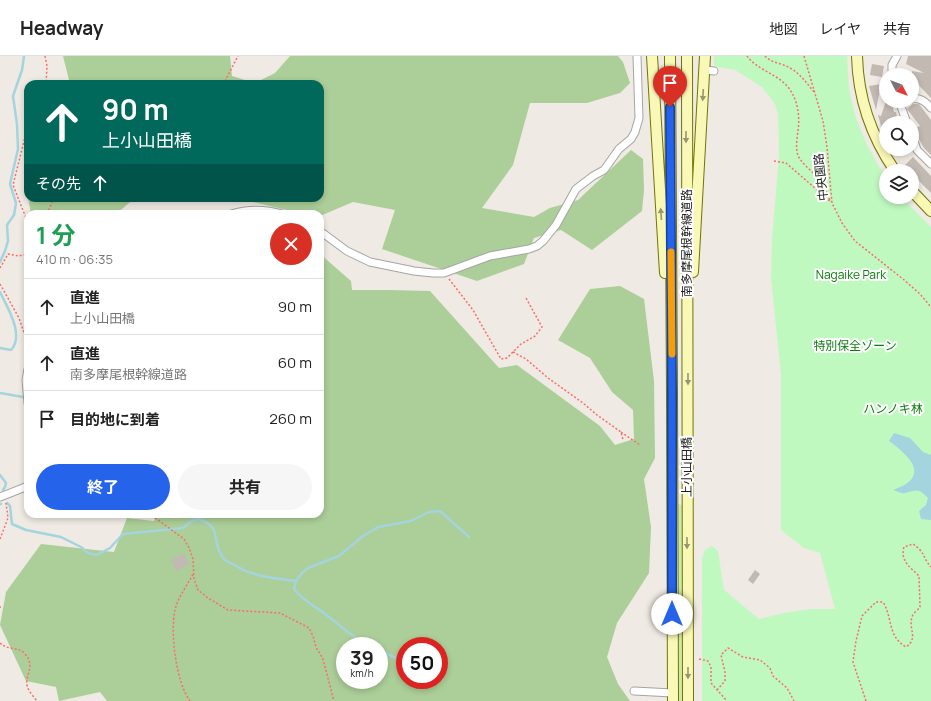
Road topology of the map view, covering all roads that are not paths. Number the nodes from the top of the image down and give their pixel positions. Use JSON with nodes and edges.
{"nodes":[{"id":1,"x":637,"y":56,"type":"edge"},
{"id":2,"x":652,"y":56,"type":"edge"},
{"id":3,"x":670,"y":56,"type":"edge"},
{"id":4,"x":686,"y":56,"type":"edge"},
{"id":5,"x":705,"y":56,"type":"edge"},
{"id":6,"x":857,"y":56,"type":"edge"},
{"id":7,"x":897,"y":56,"type":"edge"},
{"id":8,"x":892,"y":68,"type":"edge"},
{"id":9,"x":919,"y":99,"type":"edge"},
{"id":10,"x":931,"y":108,"type":"edge"},
{"id":11,"x":919,"y":152,"type":"edge"},
{"id":12,"x":891,"y":164,"type":"edge"},
{"id":13,"x":931,"y":164,"type":"edge"},
{"id":14,"x":919,"y":198,"type":"edge"},
{"id":15,"x":252,"y":210,"type":"edge"},
{"id":16,"x":264,"y":210,"type":"edge"},
{"id":17,"x":931,"y":211,"type":"edge"},
{"id":18,"x":324,"y":234,"type":"edge"},
{"id":19,"x":688,"y":358,"type":"junction"},
{"id":20,"x":672,"y":393,"type":"junction"},
{"id":21,"x":672,"y":430,"type":"joint"},
{"id":22,"x":687,"y":430,"type":"joint"},
{"id":23,"x":24,"y":488,"type":"edge"},
{"id":24,"x":2,"y":496,"type":"edge"},
{"id":25,"x":634,"y":691,"type":"dead end"},
{"id":26,"x":673,"y":697,"type":"edge"},
{"id":27,"x":688,"y":701,"type":"edge"}],
"edges":[{"from":1,"to":18,"type":"street"},
{"from":20,"to":2,"type":"main road","one_way":true},
{"from":3,"to":20,"type":"main road","name":"南多摩尾根幹線道路"},
{"from":4,"to":19,"type":"main road","name":"南多摩尾根幹線道路","one_way":true},
{"from":5,"to":19,"type":"main road","one_way":true},
{"from":6,"to":12,"type":"main road"},
{"from":7,"to":8,"type":"street"},
{"from":9,"to":10,"type":"street"},
{"from":11,"to":13,"type":"street"},
{"from":14,"to":17,"type":"main road"},
{"from":15,"to":16,"type":"street"},
{"from":19,"to":22,"type":"main road","name":"南多摩尾根幹線道路","one_way":true},
{"from":20,"to":21,"type":"main road","name":"南多摩尾根幹線道路"},
{"from":21,"to":26,"type":"main road","name":"上小山田橋"},
{"from":22,"to":27,"type":"main road","name":"上小山田橋","one_way":true},
{"from":23,"to":24,"type":"street"},
{"from":25,"to":26,"type":"street"}]}
